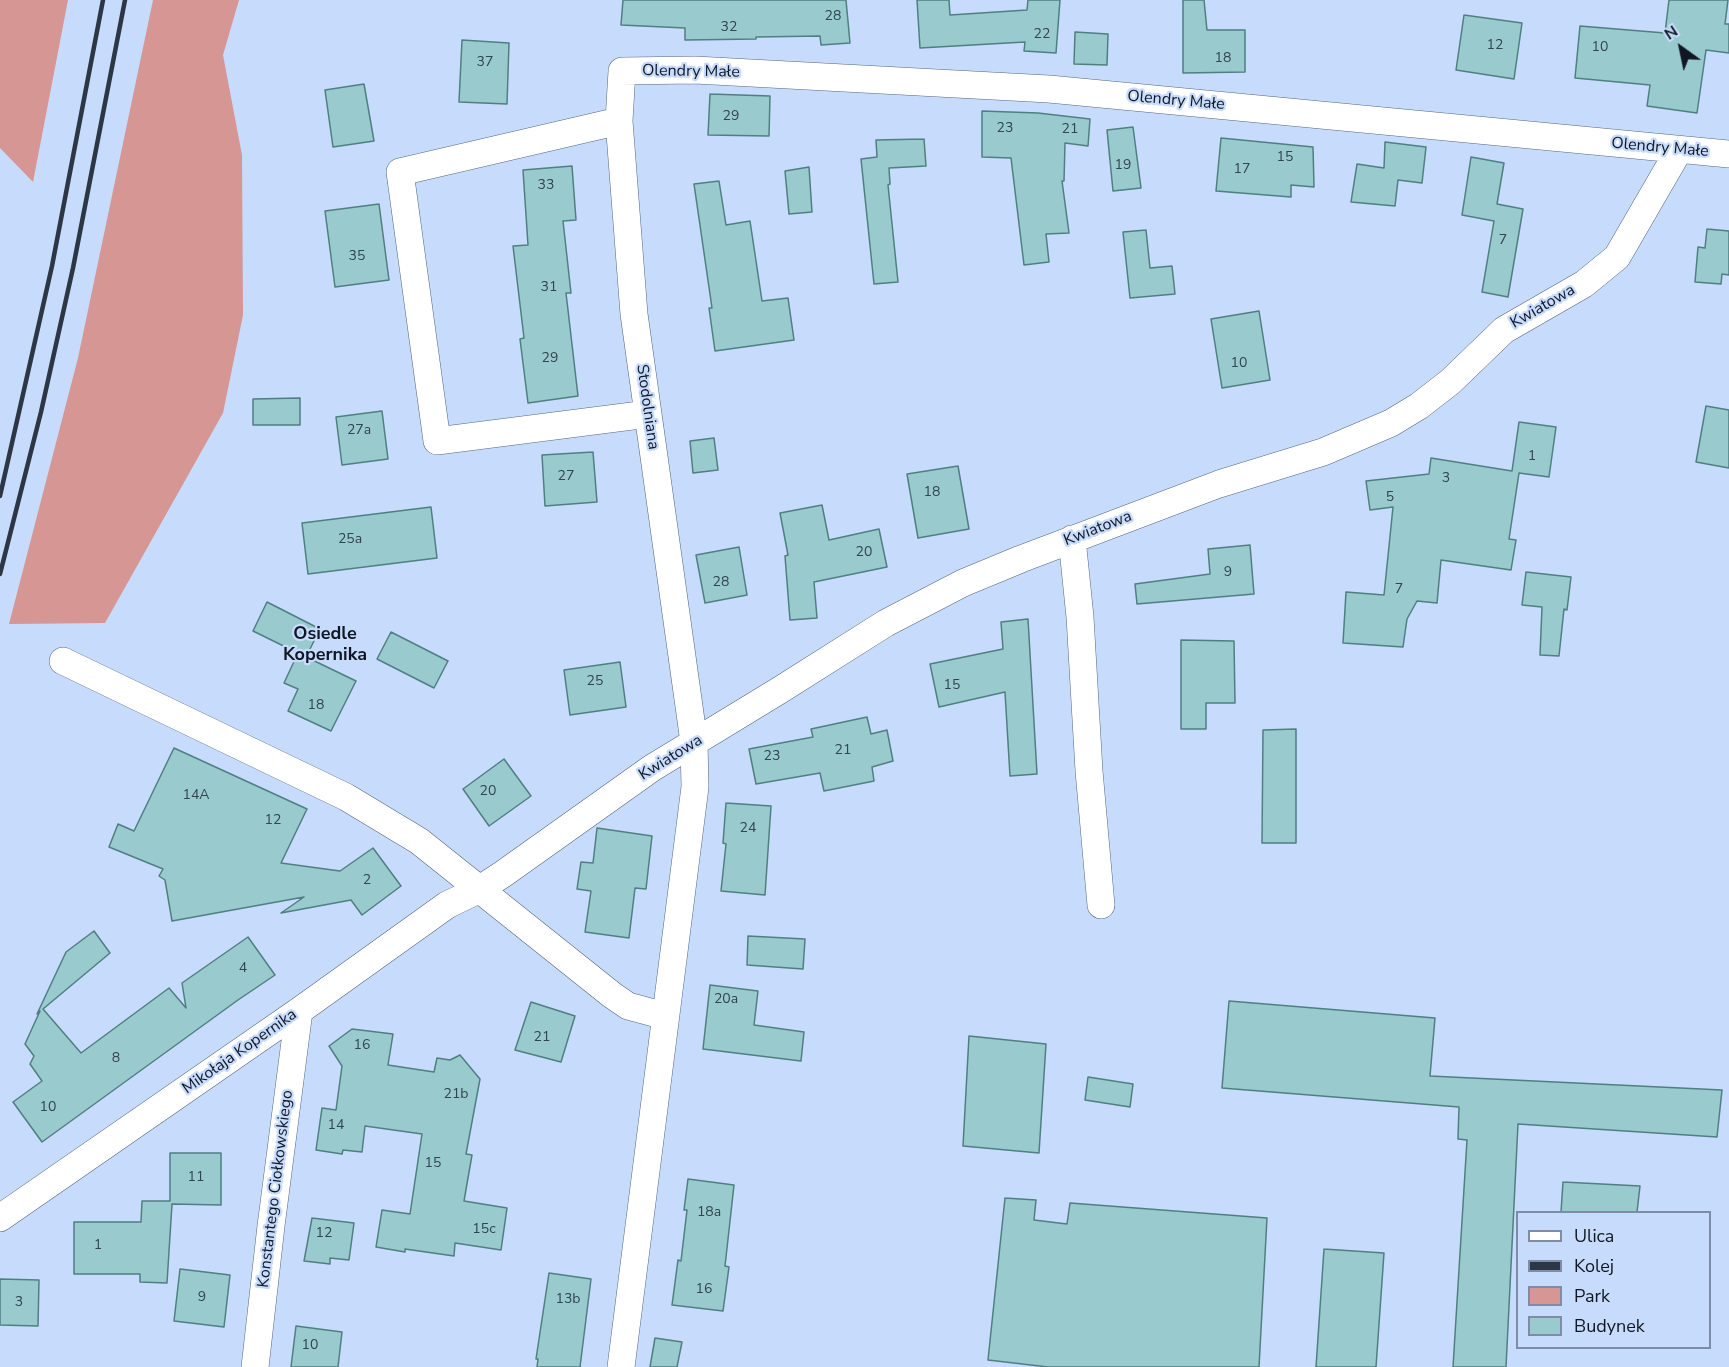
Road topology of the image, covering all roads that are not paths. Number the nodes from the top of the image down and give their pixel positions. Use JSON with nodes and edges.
{"nodes":[{"id":1,"x":622,"y":70,"type":"joint"},
{"id":2,"x":619,"y":121,"type":"junction"},
{"id":3,"x":1679,"y":150,"type":"junction"},
{"id":4,"x":1729,"y":154,"type":"edge"},
{"id":5,"x":648,"y":414,"type":"junction"},
{"id":6,"x":1072,"y":539,"type":"junction"},
{"id":7,"x":63,"y":661,"type":"dead end"},
{"id":8,"x":694,"y":742,"type":"junction"},
{"id":9,"x":480,"y":889,"type":"junction"},
{"id":10,"x":1101,"y":906,"type":"dead end"},
{"id":11,"x":299,"y":1011,"type":"junction"},
{"id":12,"x":665,"y":1016,"type":"junction"},
{"id":13,"x":0,"y":1218,"type":"edge"},
{"id":14,"x":255,"y":1367,"type":"edge"},
{"id":15,"x":621,"y":1367,"type":"edge"}],
"edges":[{"from":1,"to":2,"type":"street","name":"Stodolniana"},
{"from":1,"to":3,"type":"street","name":"Olendry Małe"},
{"from":2,"to":5,"type":"street","name":"Stodolniana"},
{"from":2,"to":5,"type":"street"},
{"from":3,"to":4,"type":"street","name":"Olendry Małe"},
{"from":3,"to":6,"type":"street","name":"Kwiatowa"},
{"from":5,"to":8,"type":"street","name":"Stodolniana"},
{"from":6,"to":8,"type":"street","name":"Kwiatowa"},
{"from":6,"to":10,"type":"street"},
{"from":7,"to":9,"type":"street"},
{"from":8,"to":9,"type":"street","name":"Kwiatowa"},
{"from":8,"to":12,"type":"street","name":"Stodolniana"},
{"from":9,"to":11,"type":"street","name":"Mikołaja Kopernika"},
{"from":9,"to":12,"type":"street"},
{"from":11,"to":13,"type":"street","name":"Mikołaja Kopernika"},
{"from":11,"to":14,"type":"street","name":"Konstantego Ciołkowskiego"},
{"from":12,"to":15,"type":"street","name":"Stodolniana"}]}
